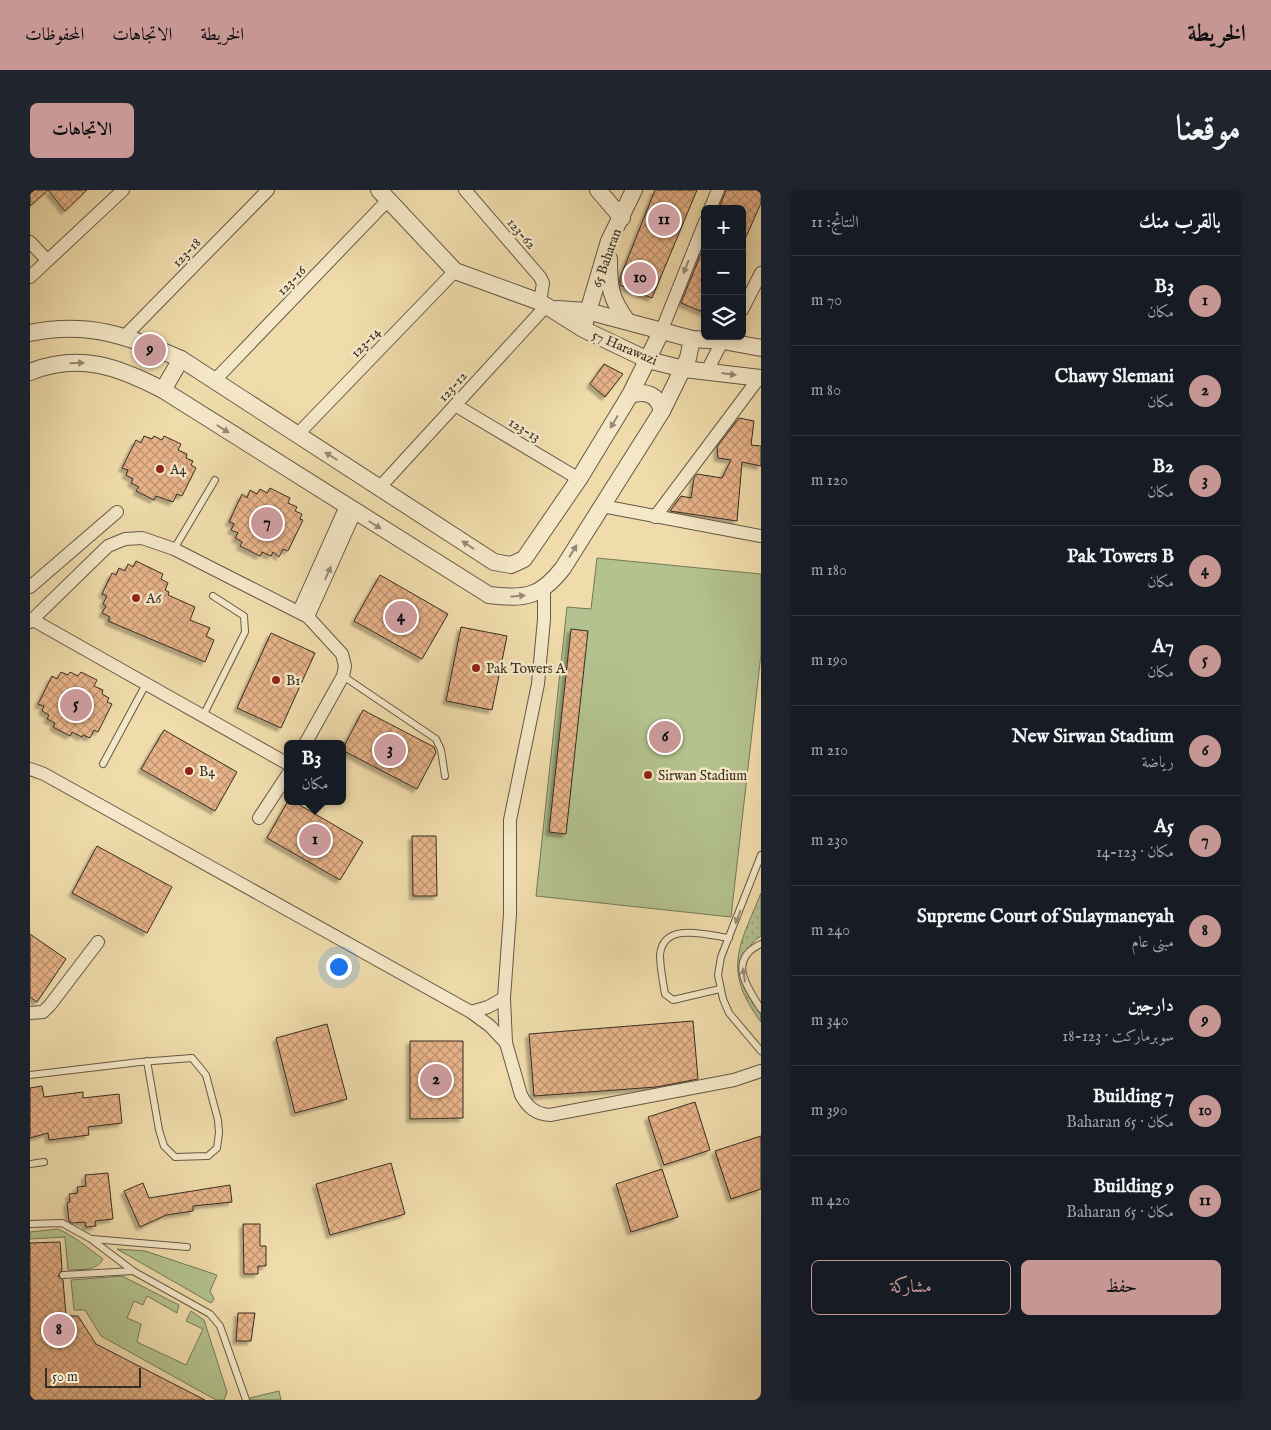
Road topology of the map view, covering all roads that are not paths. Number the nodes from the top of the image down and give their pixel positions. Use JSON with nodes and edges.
{"nodes":[{"id":1,"x":123,"y":190,"type":"edge"},
{"id":2,"x":268,"y":190,"type":"edge"},
{"id":3,"x":465,"y":190,"type":"edge"},
{"id":4,"x":598,"y":190,"type":"edge"},
{"id":5,"x":634,"y":190,"type":"edge"},
{"id":6,"x":718,"y":190,"type":"edge"},
{"id":7,"x":384,"y":195,"type":"edge"},
{"id":8,"x":712,"y":205,"type":"edge"},
{"id":9,"x":622,"y":218,"type":"junction"},
{"id":10,"x":701,"y":232,"type":"edge"},
{"id":11,"x":609,"y":241,"type":"junction"},
{"id":12,"x":30,"y":242,"type":"edge"},
{"id":13,"x":47,"y":260,"type":"junction"},
{"id":14,"x":455,"y":271,"type":"junction"},
{"id":15,"x":761,"y":272,"type":"edge"},
{"id":16,"x":30,"y":277,"type":"edge"},
{"id":17,"x":746,"y":302,"type":"edge"},
{"id":18,"x":547,"y":305,"type":"junction"},
{"id":19,"x":587,"y":312,"type":"junction"},
{"id":20,"x":627,"y":322,"type":"junction"},
{"id":21,"x":583,"y":329,"type":"junction"},
{"id":22,"x":661,"y":332,"type":"junction"},
{"id":23,"x":31,"y":333,"type":"edge"},
{"id":24,"x":125,"y":336,"type":"junction"},
{"id":25,"x":692,"y":338,"type":"junction"},
{"id":26,"x":701,"y":338,"type":"edge"},
{"id":27,"x":723,"y":340,"type":"edge"},
{"id":28,"x":731,"y":340,"type":"edge"},
{"id":29,"x":761,"y":348,"type":"edge"},
{"id":30,"x":181,"y":359,"type":"junction"},
{"id":31,"x":648,"y":360,"type":"junction"},
{"id":32,"x":684,"y":369,"type":"junction"},
{"id":33,"x":707,"y":371,"type":"junction"},
{"id":34,"x":30,"y":372,"type":"edge"},
{"id":35,"x":760,"y":378,"type":"edge"},
{"id":36,"x":215,"y":380,"type":"junction"},
{"id":37,"x":163,"y":390,"type":"junction"},
{"id":38,"x":630,"y":395,"type":"junction"},
{"id":39,"x":456,"y":405,"type":"junction"},
{"id":40,"x":662,"y":411,"type":"junction"},
{"id":41,"x":298,"y":435,"type":"junction"},
{"id":42,"x":580,"y":479,"type":"junction"},
{"id":43,"x":216,"y":480,"type":"dead end"},
{"id":44,"x":380,"y":487,"type":"junction"},
{"id":45,"x":602,"y":506,"type":"junction"},
{"id":46,"x":350,"y":509,"type":"junction"},
{"id":47,"x":117,"y":512,"type":"dead end"},
{"id":48,"x":656,"y":517,"type":"junction"},
{"id":49,"x":761,"y":536,"type":"edge"},
{"id":50,"x":174,"y":549,"type":"junction"},
{"id":51,"x":57,"y":565,"type":"junction"},
{"id":52,"x":71,"y":581,"type":"junction"},
{"id":53,"x":30,"y":587,"type":"edge"},
{"id":54,"x":544,"y":590,"type":"junction"},
{"id":55,"x":213,"y":596,"type":"dead end"},
{"id":56,"x":304,"y":614,"type":"junction"},
{"id":57,"x":31,"y":621,"type":"edge"},
{"id":58,"x":344,"y":676,"type":"junction"},
{"id":59,"x":146,"y":684,"type":"junction"},
{"id":60,"x":203,"y":716,"type":"junction"},
{"id":61,"x":307,"y":740,"type":"edge"},
{"id":62,"x":284,"y":762,"type":"edge"},
{"id":63,"x":103,"y":764,"type":"dead end"},
{"id":64,"x":30,"y":769,"type":"edge"},
{"id":65,"x":444,"y":776,"type":"dead end"},
{"id":66,"x":284,"y":780,"type":"edge"},
{"id":67,"x":259,"y":818,"type":"dead end"},
{"id":68,"x":761,"y":855,"type":"edge"},
{"id":69,"x":730,"y":938,"type":"junction"},
{"id":70,"x":98,"y":942,"type":"dead end"},
{"id":71,"x":761,"y":944,"type":"edge"},
{"id":72,"x":720,"y":988,"type":"junction"},
{"id":73,"x":504,"y":998,"type":"junction"},
{"id":74,"x":761,"y":1009,"type":"edge"},
{"id":75,"x":471,"y":1012,"type":"junction"},
{"id":76,"x":30,"y":1013,"type":"edge"},
{"id":77,"x":506,"y":1043,"type":"junction"},
{"id":78,"x":761,"y":1051,"type":"edge"},
{"id":79,"x":147,"y":1061,"type":"junction"},
{"id":80,"x":761,"y":1071,"type":"edge"},
{"id":81,"x":30,"y":1075,"type":"edge"},
{"id":82,"x":44,"y":1162,"type":"dead end"},
{"id":83,"x":30,"y":1164,"type":"edge"},
{"id":84,"x":30,"y":1224,"type":"edge"},
{"id":85,"x":91,"y":1239,"type":"junction"},
{"id":86,"x":186,"y":1247,"type":"dead end"},
{"id":87,"x":133,"y":1271,"type":"junction"},
{"id":88,"x":63,"y":1276,"type":"dead end"},
{"id":89,"x":246,"y":1400,"type":"edge"}],
"edges":[{"from":1,"to":13,"type":"street"},
{"from":2,"to":24,"type":"street","name":"123-18"},
{"from":3,"to":18,"type":"street","name":"123-62"},
{"from":4,"to":9,"type":"street"},
{"from":5,"to":9,"type":"street","name":"65 Baharan"},
{"from":6,"to":8,"type":"street"},
{"from":7,"to":14,"type":"street","name":"57 Harawazi"},
{"from":7,"to":36,"type":"street","name":"123-16"},
{"from":9,"to":11,"type":"street","name":"65 Baharan"},
{"from":10,"to":22,"type":"street","one_way":true},
{"from":11,"to":19,"type":"street","name":"65 Baharan"},
{"from":11,"to":20,"type":"street"},
{"from":12,"to":13,"type":"street"},
{"from":13,"to":16,"type":"street"},
{"from":14,"to":18,"type":"street","name":"57 Harawazi"},
{"from":14,"to":41,"type":"street","name":"123-14"},
{"from":15,"to":17,"type":"street"},
{"from":18,"to":19,"type":"street","name":"57 Harawazi"},
{"from":18,"to":21,"type":"street","name":"57 Harawazi"},
{"from":18,"to":39,"type":"street","name":"123-12"},
{"from":19,"to":20,"type":"street","name":"57 Harawazi"},
{"from":19,"to":21,"type":"street","name":"65 Baharan"},
{"from":20,"to":22,"type":"street","name":"57 Harawazi"},
{"from":21,"to":31,"type":"street","name":"57 Harawazi"},
{"from":22,"to":25,"type":"street","name":"57 Harawazi"},
{"from":22,"to":31,"type":"street"},
{"from":23,"to":24,"type":"street"},
{"from":24,"to":30,"type":"street"},
{"from":25,"to":26,"type":"street","name":"57 Harawazi"},
{"from":25,"to":32,"type":"street"},
{"from":27,"to":33,"type":"street"},
{"from":28,"to":29,"type":"street","name":"57 Harawazi"},
{"from":30,"to":36,"type":"street"},
{"from":30,"to":37,"type":"street"},
{"from":31,"to":32,"type":"street","name":"57 Harawazi"},
{"from":31,"to":38,"type":"street"},
{"from":32,"to":33,"type":"street","name":"57 Harawazi"},
{"from":32,"to":40,"type":"street"},
{"from":33,"to":35,"type":"street","name":"57 Harawazi","one_way":true},
{"from":34,"to":37,"type":"street","one_way":true},
{"from":35,"to":48,"type":"street"},
{"from":36,"to":41,"type":"street"},
{"from":37,"to":46,"type":"street","one_way":true},
{"from":38,"to":40,"type":"street"},
{"from":38,"to":42,"type":"street","one_way":true},
{"from":39,"to":42,"type":"street","name":"123-13"},
{"from":39,"to":44,"type":"street","name":"123-12"},
{"from":40,"to":45,"type":"street"},
{"from":44,"to":41,"type":"street","one_way":true},
{"from":42,"to":44,"type":"street","one_way":true},
{"from":43,"to":50,"type":"lane"},
{"from":45,"to":48,"type":"street"},
{"from":54,"to":45,"type":"street","one_way":true},
{"from":46,"to":54,"type":"street","one_way":true},
{"from":46,"to":56,"type":"street"},
{"from":47,"to":51,"type":"street"},
{"from":48,"to":49,"type":"street"},
{"from":50,"to":52,"type":"street"},
{"from":50,"to":56,"type":"street"},
{"from":51,"to":52,"type":"street"},
{"from":51,"to":53,"type":"street"},
{"from":52,"to":57,"type":"street"},
{"from":54,"to":73,"type":"street"},
{"from":55,"to":60,"type":"lane"},
{"from":56,"to":58,"type":"street"},
{"from":57,"to":59,"type":"street"},
{"from":58,"to":61,"type":"street"},
{"from":58,"to":65,"type":"lane"},
{"from":59,"to":60,"type":"street"},
{"from":59,"to":63,"type":"lane"},
{"from":60,"to":62,"type":"street"},
{"from":64,"to":75,"type":"street"},
{"from":66,"to":67,"type":"street"},
{"from":68,"to":69,"type":"lane","one_way":true},
{"from":69,"to":72,"type":"lane"},
{"from":69,"to":72,"type":"lane"},
{"from":70,"to":76,"type":"street"},
{"from":74,"to":71,"type":"lane","one_way":true},
{"from":72,"to":78,"type":"lane"},
{"from":73,"to":75,"type":"street"},
{"from":73,"to":77,"type":"street"},
{"from":75,"to":77,"type":"street"},
{"from":77,"to":80,"type":"street"},
{"from":79,"to":79,"type":"lane"},
{"from":79,"to":81,"type":"lane"},
{"from":82,"to":83,"type":"lane"},
{"from":84,"to":85,"type":"lane"},
{"from":85,"to":86,"type":"lane"},
{"from":85,"to":87,"type":"lane"},
{"from":87,"to":88,"type":"lane"},
{"from":87,"to":89,"type":"lane"}]}
